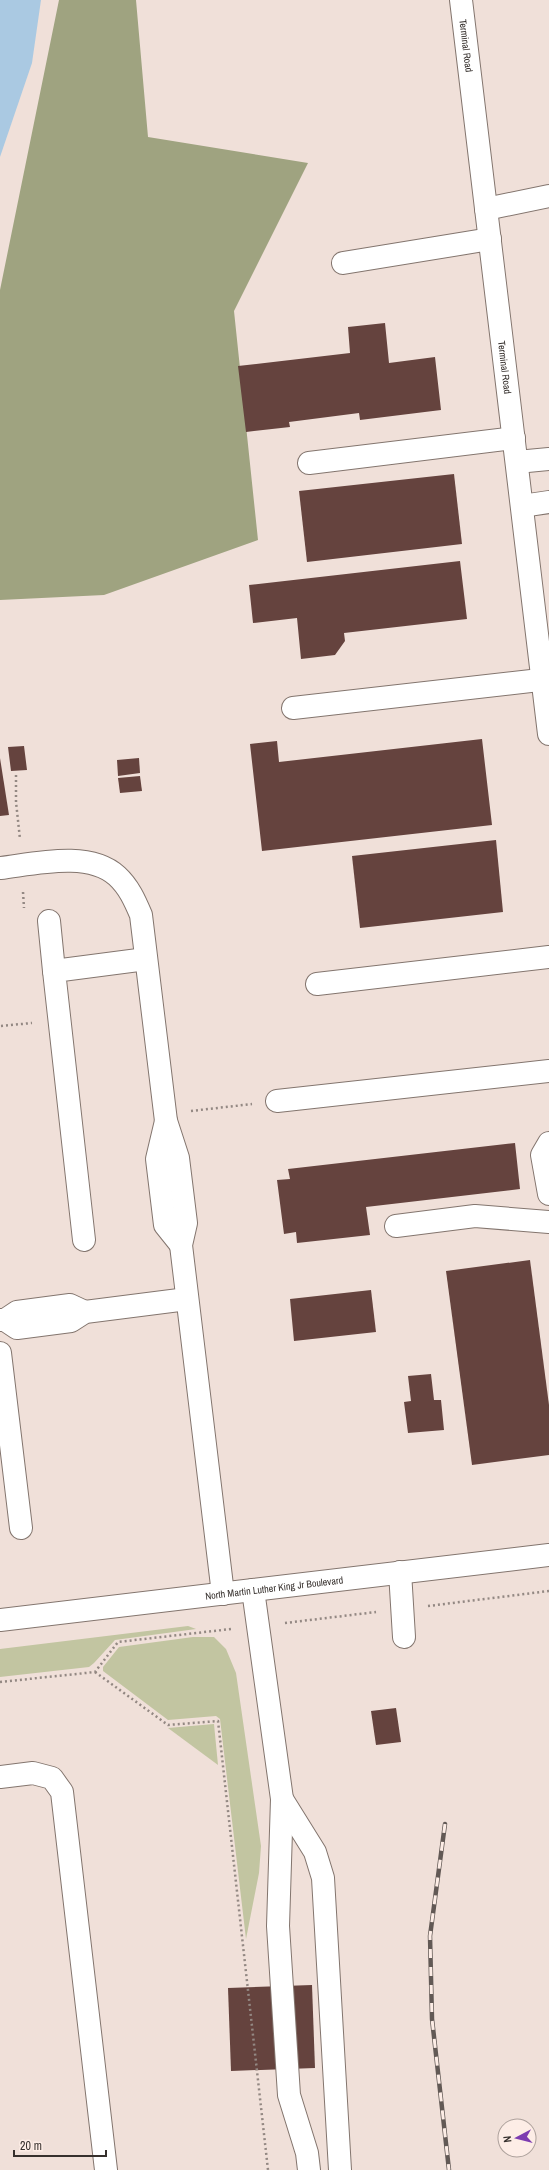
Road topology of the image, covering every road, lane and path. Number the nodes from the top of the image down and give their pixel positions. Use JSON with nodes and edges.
{"nodes":[{"id":1,"x":461,"y":0,"type":"edge"},
{"id":2,"x":549,"y":196,"type":"edge"},
{"id":3,"x":486,"y":209,"type":"junction"},
{"id":4,"x":490,"y":239,"type":"junction"},
{"id":5,"x":343,"y":263,"type":"dead end"},
{"id":6,"x":514,"y":438,"type":"junction"},
{"id":7,"x":549,"y":459,"type":"edge"},
{"id":8,"x":517,"y":462,"type":"junction"},
{"id":9,"x":309,"y":463,"type":"dead end"},
{"id":10,"x":549,"y":502,"type":"edge"},
{"id":11,"x":522,"y":506,"type":"junction"},
{"id":12,"x":546,"y":680,"type":"edge"},
{"id":13,"x":293,"y":708,"type":"dead end"},
{"id":14,"x":549,"y":734,"type":"edge"},
{"id":15,"x":0,"y":868,"type":"edge"},
{"id":16,"x":49,"y":921,"type":"dead end"},
{"id":17,"x":549,"y":957,"type":"edge"},
{"id":18,"x":146,"y":959,"type":"junction"},
{"id":19,"x":54,"y":970,"type":"junction"},
{"id":20,"x":317,"y":984,"type":"dead end"},
{"id":21,"x":549,"y":1071,"type":"edge"},
{"id":22,"x":277,"y":1101,"type":"joint"},
{"id":23,"x":165,"y":1117,"type":"junction"},
{"id":24,"x":549,"y":1143,"type":"edge"},
{"id":25,"x":549,"y":1194,"type":"edge"},
{"id":26,"x":549,"y":1222,"type":"edge"},
{"id":27,"x":396,"y":1226,"type":"dead end"},
{"id":28,"x":84,"y":1240,"type":"dead end"},
{"id":29,"x":187,"y":1299,"type":"junction"},
{"id":30,"x":2,"y":1320,"type":"edge"},
{"id":31,"x":0,"y":1353,"type":"edge"},
{"id":32,"x":21,"y":1528,"type":"dead end"},
{"id":33,"x":549,"y":1555,"type":"edge"},
{"id":34,"x":400,"y":1572,"type":"junction"},
{"id":35,"x":253,"y":1590,"type":"junction"},
{"id":36,"x":222,"y":1594,"type":"junction"},
{"id":37,"x":0,"y":1620,"type":"edge"},
{"id":38,"x":404,"y":1637,"type":"dead end"},
{"id":39,"x":95,"y":1672,"type":"dead end"},
{"id":40,"x":0,"y":1777,"type":"edge"},
{"id":41,"x":282,"y":1799,"type":"junction"},
{"id":42,"x":106,"y":2170,"type":"edge"},
{"id":43,"x":268,"y":2170,"type":"edge"},
{"id":44,"x":309,"y":2170,"type":"edge"},
{"id":45,"x":340,"y":2170,"type":"edge"}],
"edges":[{"from":1,"to":3,"type":"street","name":"Terminal Road"},
{"from":2,"to":3,"type":"street"},
{"from":3,"to":4,"type":"street","name":"Terminal Road"},
{"from":4,"to":5,"type":"street"},
{"from":4,"to":6,"type":"street","name":"Terminal Road"},
{"from":6,"to":8,"type":"street","name":"Terminal Road"},
{"from":6,"to":9,"type":"street"},
{"from":7,"to":8,"type":"street"},
{"from":8,"to":11,"type":"street","name":"Terminal Road"},
{"from":10,"to":11,"type":"street"},
{"from":11,"to":12,"type":"street","name":"Terminal Road"},
{"from":12,"to":13,"type":"street"},
{"from":12,"to":14,"type":"street","name":"Terminal Road"},
{"from":15,"to":18,"type":"street"},
{"from":16,"to":19,"type":"street"},
{"from":17,"to":20,"type":"street"},
{"from":18,"to":19,"type":"street"},
{"from":18,"to":23,"type":"street"},
{"from":19,"to":28,"type":"street"},
{"from":21,"to":22,"type":"street"},
{"from":22,"to":23,"type":"path"},
{"from":23,"to":29,"type":"street"},
{"from":24,"to":25,"type":"street"},
{"from":26,"to":27,"type":"street"},
{"from":29,"to":30,"type":"street"},
{"from":29,"to":36,"type":"street"},
{"from":31,"to":32,"type":"street"},
{"from":33,"to":34,"type":"street","name":"North Martin Luther King Jr Boulevard"},
{"from":34,"to":35,"type":"street","name":"North Martin Luther King Jr Boulevard"},
{"from":34,"to":38,"type":"street"},
{"from":35,"to":36,"type":"street","name":"North Martin Luther King Jr Boulevard"},
{"from":35,"to":41,"type":"street"},
{"from":36,"to":37,"type":"street","name":"North Martin Luther King Jr Boulevard"},
{"from":39,"to":43,"type":"path"},
{"from":40,"to":42,"type":"street"},
{"from":41,"to":44,"type":"street"},
{"from":41,"to":45,"type":"street"}]}
